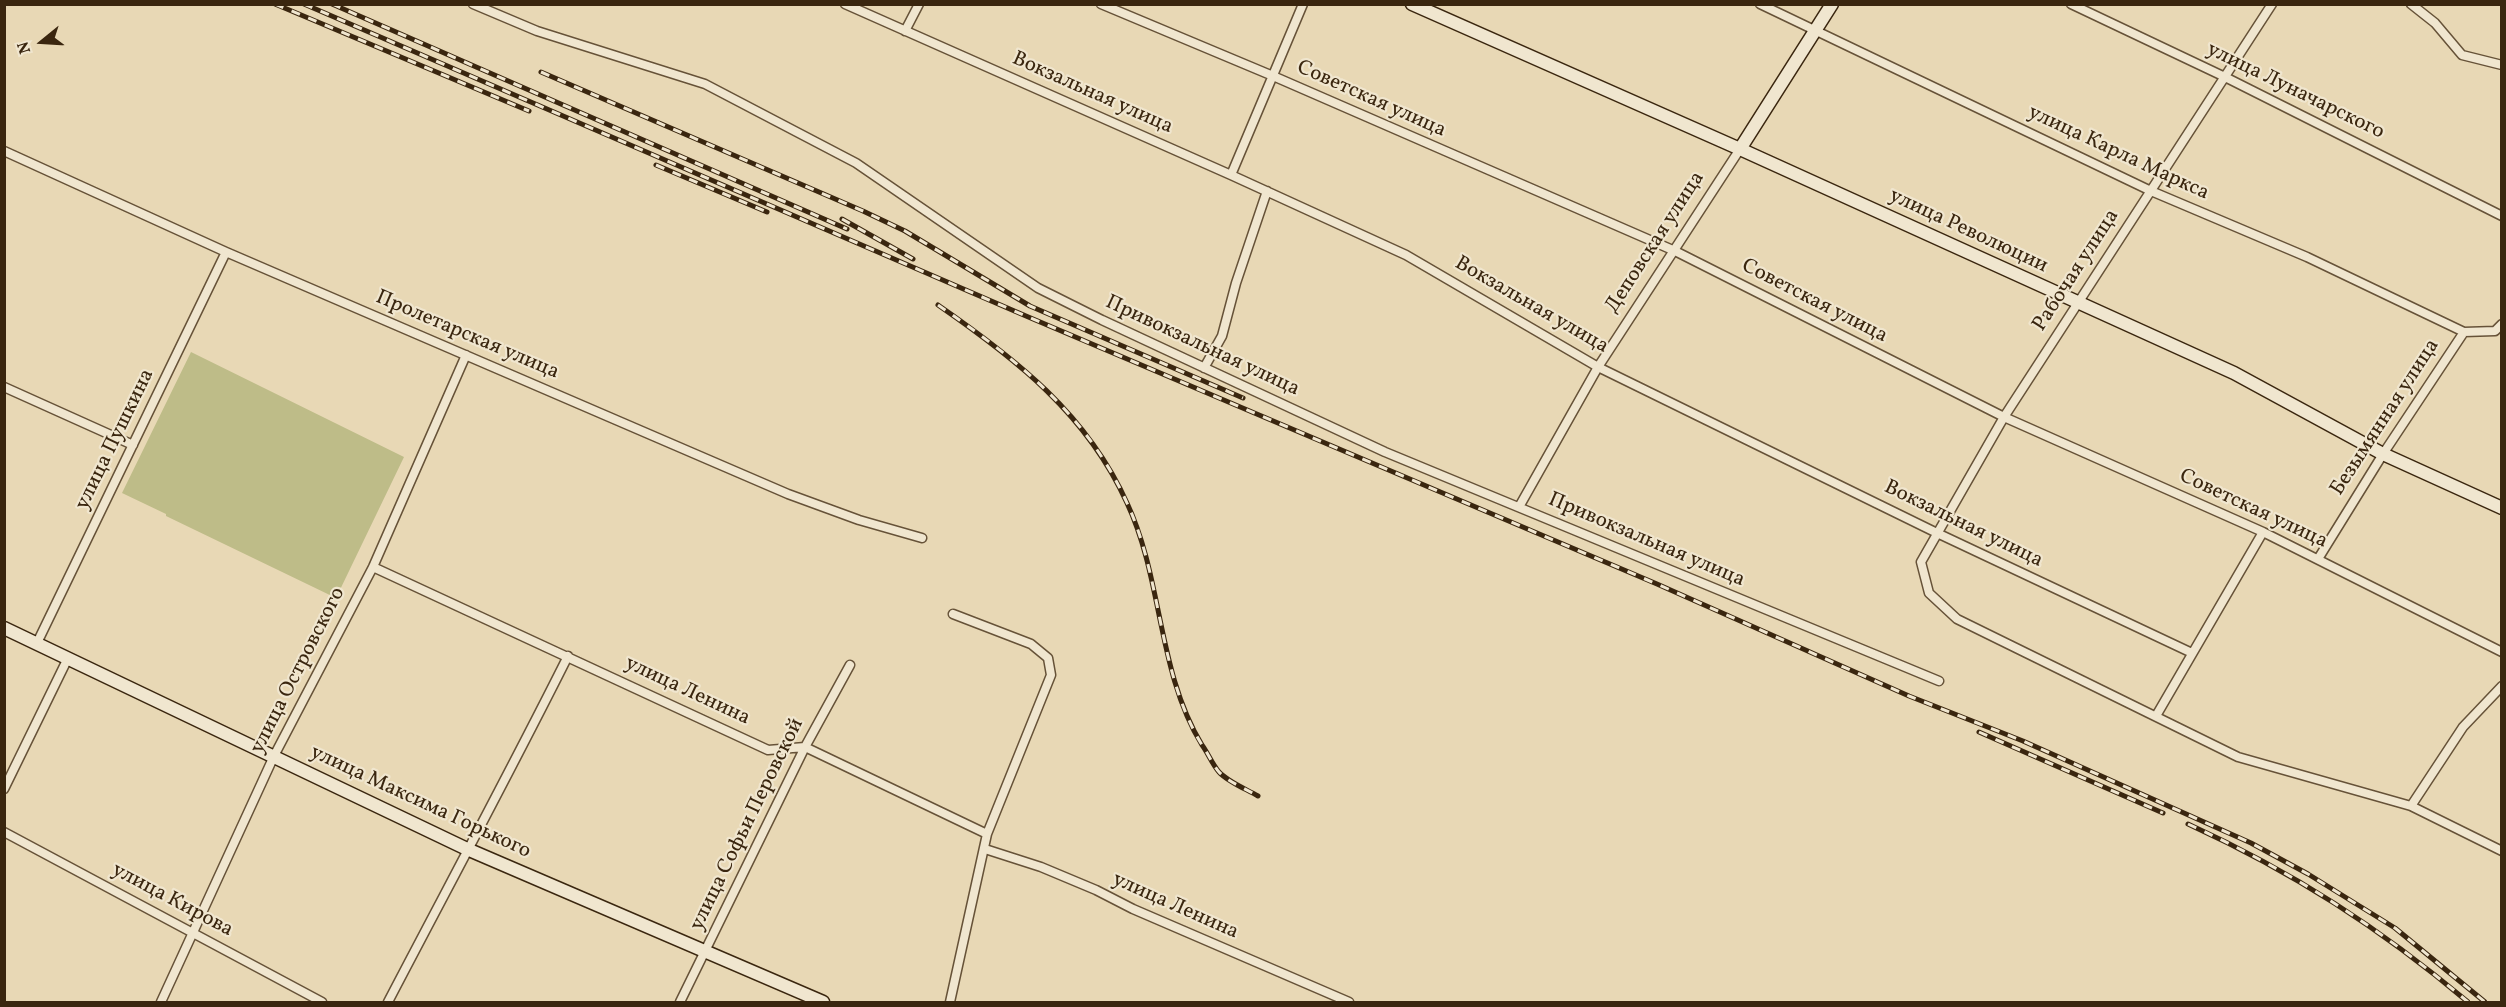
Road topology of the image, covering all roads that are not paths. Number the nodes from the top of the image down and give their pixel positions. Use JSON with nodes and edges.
{"nodes":[{"id":1,"x":472,"y":4,"type":"edge"},
{"id":2,"x":845,"y":4,"type":"edge"},
{"id":3,"x":919,"y":4,"type":"edge"},
{"id":4,"x":1101,"y":4,"type":"edge"},
{"id":5,"x":1303,"y":4,"type":"edge"},
{"id":6,"x":1412,"y":4,"type":"edge"},
{"id":7,"x":1760,"y":4,"type":"edge"},
{"id":8,"x":1832,"y":4,"type":"edge"},
{"id":9,"x":2071,"y":4,"type":"edge"},
{"id":10,"x":2272,"y":4,"type":"edge"},
{"id":11,"x":2411,"y":4,"type":"edge"},
{"id":12,"x":1817,"y":30,"type":"junction"},
{"id":13,"x":905,"y":31,"type":"junction"},
{"id":14,"x":2502,"y":65,"type":"edge"},
{"id":15,"x":1273,"y":76,"type":"junction"},
{"id":16,"x":2225,"y":76,"type":"junction"},
{"id":17,"x":1740,"y":149,"type":"junction"},
{"id":18,"x":4,"y":151,"type":"edge"},
{"id":19,"x":1231,"y":175,"type":"junction"},
{"id":20,"x":1267,"y":191,"type":"junction"},
{"id":21,"x":2151,"y":191,"type":"junction"},
{"id":22,"x":2502,"y":216,"type":"edge"},
{"id":23,"x":1675,"y":251,"type":"junction"},
{"id":24,"x":226,"y":252,"type":"junction"},
{"id":25,"x":2078,"y":303,"type":"junction"},
{"id":26,"x":2502,"y":324,"type":"edge"},
{"id":27,"x":2464,"y":332,"type":"junction"},
{"id":28,"x":466,"y":355,"type":"junction"},
{"id":29,"x":1598,"y":367,"type":"junction"},
{"id":30,"x":1204,"y":368,"type":"junction"},
{"id":31,"x":4,"y":387,"type":"edge"},
{"id":32,"x":2004,"y":417,"type":"junction"},
{"id":33,"x":134,"y":445,"type":"junction"},
{"id":34,"x":2383,"y":454,"type":"junction"},
{"id":35,"x":1519,"y":507,"type":"junction"},
{"id":36,"x":2502,"y":508,"type":"edge"},
{"id":37,"x":2263,"y":532,"type":"junction"},
{"id":38,"x":1937,"y":533,"type":"junction"},
{"id":39,"x":922,"y":538,"type":"dead end"},
{"id":40,"x":2318,"y":559,"type":"junction"},
{"id":41,"x":373,"y":567,"type":"junction"},
{"id":42,"x":953,"y":614,"type":"dead end"},
{"id":43,"x":4,"y":628,"type":"edge"},
{"id":44,"x":37,"y":644,"type":"junction"},
{"id":45,"x":2502,"y":652,"type":"edge"},
{"id":46,"x":2192,"y":653,"type":"junction"},
{"id":47,"x":568,"y":656,"type":"junction"},
{"id":48,"x":68,"y":658,"type":"junction"},
{"id":49,"x":850,"y":665,"type":"dead end"},
{"id":50,"x":1939,"y":681,"type":"dead end"},
{"id":51,"x":2502,"y":686,"type":"edge"},
{"id":52,"x":2156,"y":716,"type":"junction"},
{"id":53,"x":805,"y":747,"type":"junction"},
{"id":54,"x":274,"y":756,"type":"junction"},
{"id":55,"x":4,"y":789,"type":"edge"},
{"id":56,"x":2411,"y":806,"type":"junction"},
{"id":57,"x":4,"y":832,"type":"edge"},
{"id":58,"x":987,"y":834,"type":"junction"},
{"id":59,"x":467,"y":849,"type":"junction"},
{"id":60,"x":985,"y":849,"type":"junction"},
{"id":61,"x":2502,"y":851,"type":"edge"},
{"id":62,"x":192,"y":933,"type":"junction"},
{"id":63,"x":706,"y":951,"type":"junction"},
{"id":64,"x":161,"y":1002,"type":"edge"},
{"id":65,"x":322,"y":1002,"type":"edge"},
{"id":66,"x":388,"y":1002,"type":"edge"},
{"id":67,"x":680,"y":1002,"type":"edge"},
{"id":68,"x":823,"y":1002,"type":"edge"},
{"id":69,"x":950,"y":1002,"type":"edge"},
{"id":70,"x":1349,"y":1002,"type":"edge"}],
"edges":[{"from":1,"to":30,"type":"street","name":"Привокзальная улица"},
{"from":2,"to":13,"type":"street","name":"Вокзальная улица"},
{"from":3,"to":13,"type":"street"},
{"from":4,"to":15,"type":"street","name":"Советская улица"},
{"from":5,"to":15,"type":"street"},
{"from":6,"to":17,"type":"street","name":"улица Революции"},
{"from":7,"to":12,"type":"street","name":"улица Карла Маркса"},
{"from":8,"to":12,"type":"street","name":"Деповская улица"},
{"from":9,"to":16,"type":"street","name":"улица Луначарского"},
{"from":10,"to":16,"type":"street","name":"Рабочая улица"},
{"from":11,"to":14,"type":"street"},
{"from":12,"to":17,"type":"street","name":"Деповская улица"},
{"from":12,"to":21,"type":"street","name":"улица Карла Маркса"},
{"from":13,"to":19,"type":"street","name":"Вокзальная улица"},
{"from":15,"to":19,"type":"street"},
{"from":15,"to":23,"type":"street","name":"Советская улица"},
{"from":16,"to":21,"type":"street","name":"Рабочая улица"},
{"from":16,"to":22,"type":"street","name":"улица Луначарского"},
{"from":17,"to":23,"type":"street","name":"Деповская улица"},
{"from":17,"to":25,"type":"street","name":"улица Революции"},
{"from":18,"to":24,"type":"street","name":"Пролетарская улица"},
{"from":19,"to":20,"type":"street","name":"Вокзальная улица"},
{"from":20,"to":29,"type":"street","name":"Вокзальная улица"},
{"from":20,"to":30,"type":"street"},
{"from":21,"to":25,"type":"street","name":"Рабочая улица"},
{"from":21,"to":27,"type":"street","name":"улица Карла Маркса"},
{"from":23,"to":29,"type":"street","name":"Деповская улица"},
{"from":23,"to":32,"type":"street","name":"Советская улица"},
{"from":24,"to":28,"type":"street","name":"Пролетарская улица"},
{"from":24,"to":33,"type":"street","name":"улица Пушкина"},
{"from":25,"to":32,"type":"street","name":"Рабочая улица"},
{"from":25,"to":34,"type":"street","name":"улица Революции"},
{"from":26,"to":27,"type":"street","name":"Безымянная улица"},
{"from":27,"to":34,"type":"street","name":"Безымянная улица"},
{"from":28,"to":39,"type":"street","name":"Пролетарская улица"},
{"from":28,"to":41,"type":"street","name":"улица Островского"},
{"from":29,"to":35,"type":"street","name":"Деповская улица"},
{"from":29,"to":38,"type":"street","name":"Вокзальная улица"},
{"from":30,"to":35,"type":"street","name":"Привокзальная улица"},
{"from":31,"to":33,"type":"street"},
{"from":32,"to":37,"type":"street","name":"Советская улица"},
{"from":32,"to":38,"type":"street","name":"Рабочая улица"},
{"from":33,"to":44,"type":"street","name":"улица Пушкина"},
{"from":34,"to":36,"type":"street","name":"улица Революции"},
{"from":34,"to":40,"type":"street","name":"Безымянная улица"},
{"from":35,"to":50,"type":"street","name":"Привокзальная улица"},
{"from":37,"to":40,"type":"street","name":"Советская улица"},
{"from":37,"to":46,"type":"street"},
{"from":38,"to":46,"type":"street","name":"Вокзальная улица"},
{"from":38,"to":52,"type":"street","name":"Рабочая улица"},
{"from":40,"to":45,"type":"street","name":"Советская улица"},
{"from":41,"to":47,"type":"street","name":"улица Ленина"},
{"from":41,"to":54,"type":"street","name":"улица Островского"},
{"from":42,"to":58,"type":"street"},
{"from":43,"to":44,"type":"street","name":"улица Максима Горького"},
{"from":44,"to":48,"type":"street","name":"улица Максима Горького"},
{"from":46,"to":52,"type":"street"},
{"from":47,"to":53,"type":"street","name":"улица Ленина"},
{"from":47,"to":59,"type":"street"},
{"from":48,"to":54,"type":"street","name":"улица Максима Горького"},
{"from":48,"to":55,"type":"street"},
{"from":49,"to":53,"type":"street","name":"улица Софьи Перовской"},
{"from":51,"to":56,"type":"street"},
{"from":52,"to":56,"type":"street"},
{"from":53,"to":58,"type":"street"},
{"from":53,"to":63,"type":"street","name":"улица Софьи Перовской"},
{"from":54,"to":59,"type":"street","name":"улица Максима Горького"},
{"from":54,"to":62,"type":"street","name":"улица Островского"},
{"from":56,"to":61,"type":"street"},
{"from":57,"to":62,"type":"street","name":"улица Кирова"},
{"from":58,"to":60,"type":"street"},
{"from":59,"to":63,"type":"street","name":"улица Максима Горького"},
{"from":59,"to":66,"type":"street"},
{"from":60,"to":69,"type":"street"},
{"from":60,"to":70,"type":"street","name":"улица Ленина"},
{"from":62,"to":64,"type":"street","name":"улица Островского"},
{"from":62,"to":65,"type":"street","name":"улица Кирова"},
{"from":63,"to":67,"type":"street","name":"улица Софьи Перовской"},
{"from":63,"to":68,"type":"street","name":"улица Максима Горького"}]}
